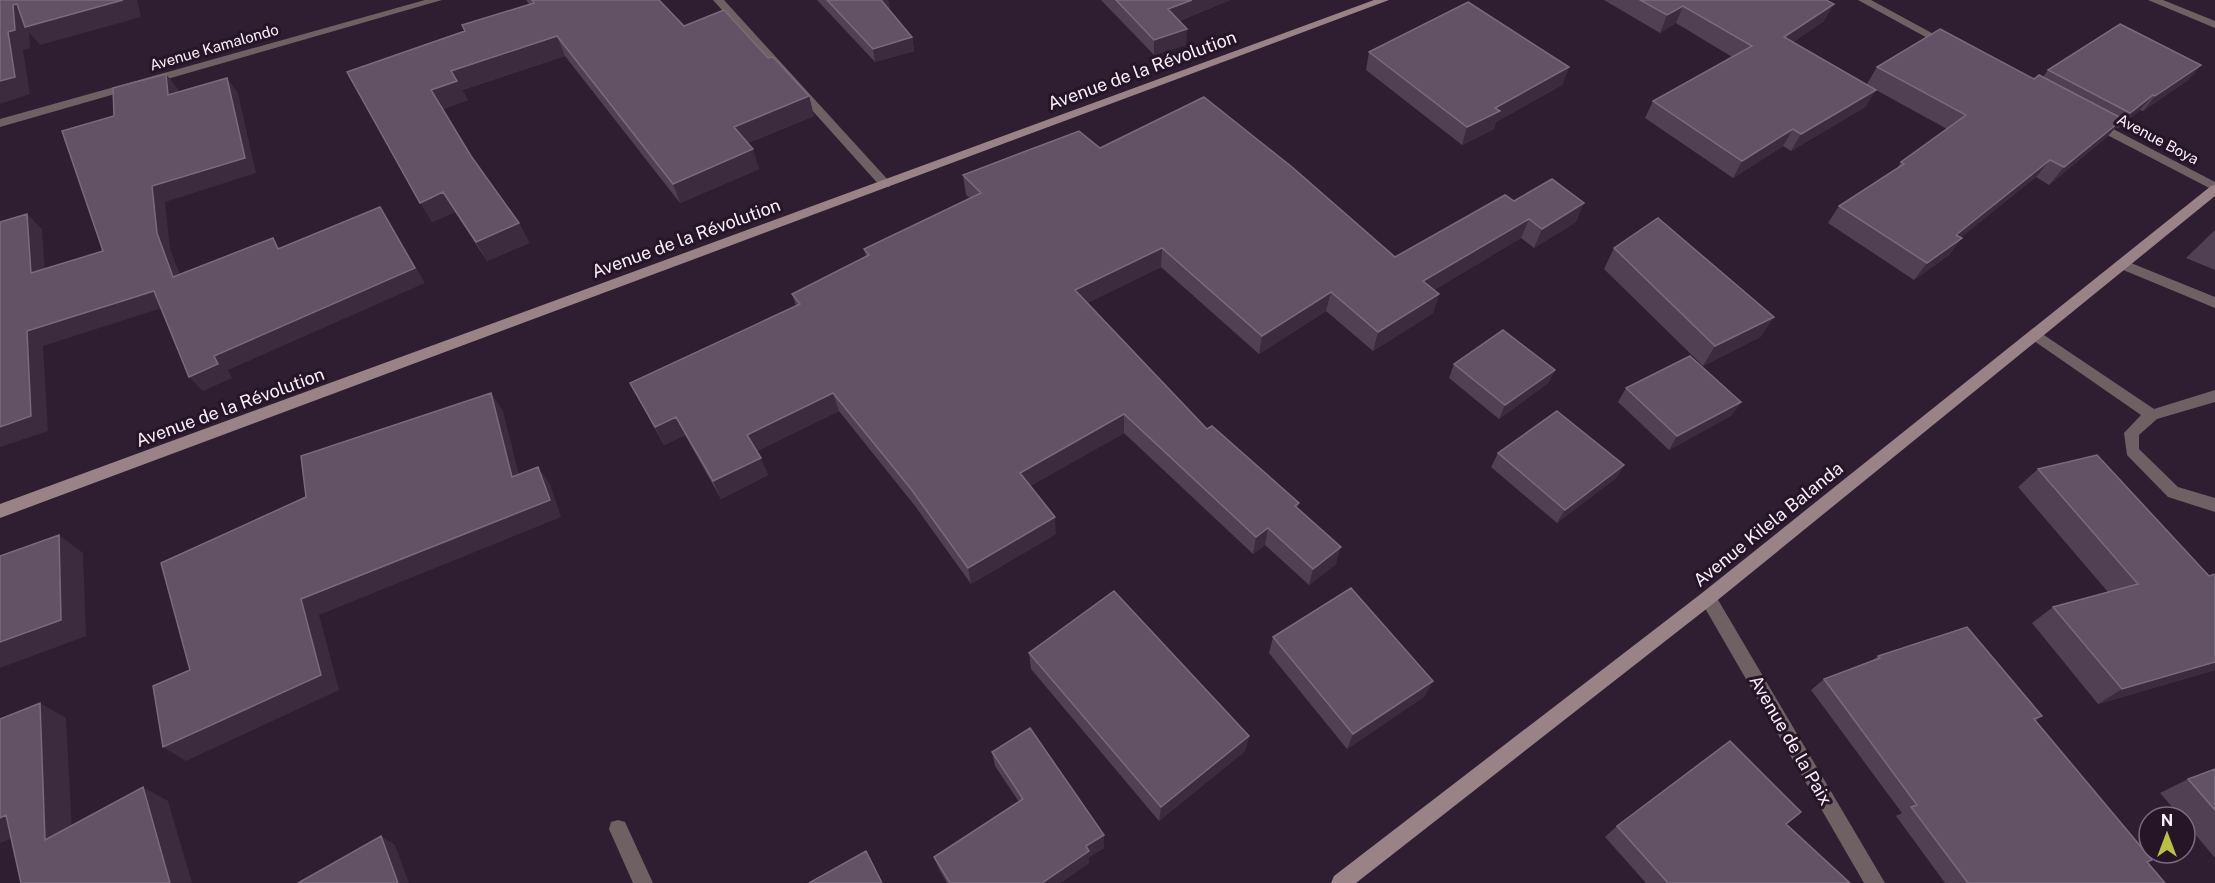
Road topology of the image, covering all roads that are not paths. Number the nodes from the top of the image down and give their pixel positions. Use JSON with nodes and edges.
{"nodes":[{"id":1,"x":437,"y":0,"type":"edge"},
{"id":2,"x":718,"y":0,"type":"edge"},
{"id":3,"x":1384,"y":0,"type":"edge"},
{"id":4,"x":1863,"y":0,"type":"edge"},
{"id":5,"x":2153,"y":0,"type":"edge"},
{"id":6,"x":2215,"y":25,"type":"edge"},
{"id":7,"x":1957,"y":50,"type":"edge"},
{"id":8,"x":2081,"y":116,"type":"edge"},
{"id":9,"x":0,"y":123,"type":"edge"},
{"id":10,"x":885,"y":184,"type":"junction"},
{"id":11,"x":2215,"y":188,"type":"edge"},
{"id":12,"x":2121,"y":264,"type":"junction"},
{"id":13,"x":2215,"y":303,"type":"edge"},
{"id":14,"x":2035,"y":334,"type":"junction"},
{"id":15,"x":2215,"y":396,"type":"edge"},
{"id":16,"x":2152,"y":415,"type":"junction"},
{"id":17,"x":2215,"y":505,"type":"edge"},
{"id":18,"x":0,"y":511,"type":"edge"},
{"id":19,"x":1708,"y":598,"type":"junction"},
{"id":20,"x":618,"y":829,"type":"dead end"},
{"id":21,"x":643,"y":883,"type":"edge"},
{"id":22,"x":1341,"y":883,"type":"edge"},
{"id":23,"x":1875,"y":883,"type":"edge"}],
"edges":[{"from":1,"to":9,"type":"street","name":"Avenue Kamalondo"},
{"from":2,"to":10,"type":"street"},
{"from":3,"to":10,"type":"street","name":"Avenue de la Révolution"},
{"from":4,"to":7,"type":"street"},
{"from":5,"to":6,"type":"street"},
{"from":8,"to":11,"type":"street","name":"Avenue Boya"},
{"from":10,"to":18,"type":"street","name":"Avenue de la Révolution"},
{"from":11,"to":12,"type":"street","name":"Avenue Kilela Balanda"},
{"from":12,"to":13,"type":"street"},
{"from":12,"to":14,"type":"street","name":"Avenue Kilela Balanda"},
{"from":14,"to":16,"type":"street"},
{"from":14,"to":19,"type":"street","name":"Avenue Kilela Balanda"},
{"from":15,"to":16,"type":"street"},
{"from":16,"to":17,"type":"street"},
{"from":19,"to":22,"type":"street","name":"Avenue Kilela Balanda"},
{"from":19,"to":23,"type":"street","name":"Avenue de la Paix"},
{"from":20,"to":21,"type":"street"}]}
